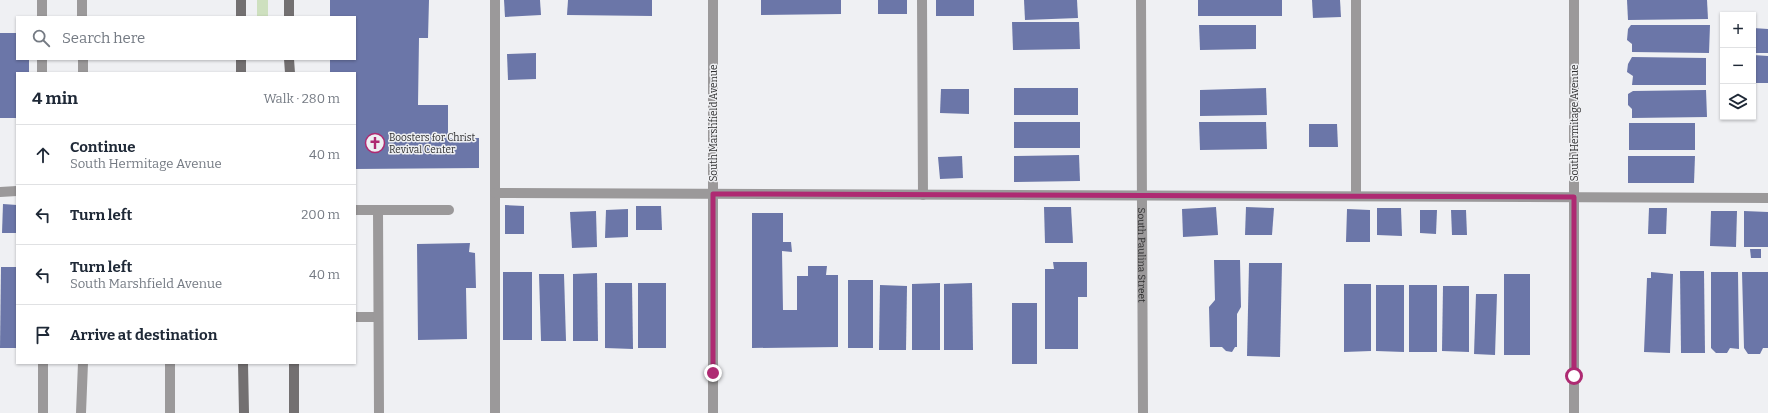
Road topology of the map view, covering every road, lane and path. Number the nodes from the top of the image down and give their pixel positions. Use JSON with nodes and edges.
{"nodes":[{"id":1,"x":42,"y":0,"type":"edge"},
{"id":2,"x":82,"y":0,"type":"edge"},
{"id":3,"x":241,"y":0,"type":"edge"},
{"id":4,"x":289,"y":0,"type":"edge"},
{"id":5,"x":495,"y":0,"type":"edge"},
{"id":6,"x":713,"y":0,"type":"edge"},
{"id":7,"x":922,"y":0,"type":"edge"},
{"id":8,"x":1141,"y":0,"type":"edge"},
{"id":9,"x":1356,"y":0,"type":"edge"},
{"id":10,"x":1574,"y":0,"type":"edge"},
{"id":11,"x":42,"y":16,"type":"edge"},
{"id":12,"x":82,"y":16,"type":"edge"},
{"id":13,"x":241,"y":16,"type":"edge"},
{"id":14,"x":289,"y":16,"type":"edge"},
{"id":15,"x":42,"y":60,"type":"edge"},
{"id":16,"x":83,"y":60,"type":"edge"},
{"id":17,"x":241,"y":60,"type":"edge"},
{"id":18,"x":289,"y":60,"type":"edge"},
{"id":19,"x":42,"y":72,"type":"edge"},
{"id":20,"x":83,"y":72,"type":"edge"},
{"id":21,"x":241,"y":72,"type":"edge"},
{"id":22,"x":290,"y":72,"type":"edge"},
{"id":23,"x":16,"y":191,"type":"edge"},
{"id":24,"x":0,"y":192,"type":"edge"},
{"id":25,"x":495,"y":193,"type":"junction"},
{"id":26,"x":713,"y":194,"type":"junction"},
{"id":27,"x":923,"y":195,"type":"junction"},
{"id":28,"x":1142,"y":196,"type":"junction"},
{"id":29,"x":1356,"y":196,"type":"junction"},
{"id":30,"x":1574,"y":197,"type":"junction"},
{"id":31,"x":1768,"y":198,"type":"edge"},
{"id":32,"x":356,"y":210,"type":"edge"},
{"id":33,"x":378,"y":210,"type":"junction"},
{"id":34,"x":448,"y":210,"type":"dead end"},
{"id":35,"x":356,"y":317,"type":"edge"},
{"id":36,"x":378,"y":317,"type":"junction"},
{"id":37,"x":43,"y":364,"type":"edge"},
{"id":38,"x":83,"y":364,"type":"edge"},
{"id":39,"x":170,"y":364,"type":"edge"},
{"id":40,"x":243,"y":364,"type":"edge"},
{"id":41,"x":294,"y":364,"type":"edge"},
{"id":42,"x":43,"y":413,"type":"edge"},
{"id":43,"x":81,"y":413,"type":"edge"},
{"id":44,"x":170,"y":413,"type":"edge"},
{"id":45,"x":244,"y":413,"type":"edge"},
{"id":46,"x":294,"y":413,"type":"edge"},
{"id":47,"x":379,"y":413,"type":"edge"},
{"id":48,"x":495,"y":413,"type":"edge"},
{"id":49,"x":713,"y":413,"type":"edge"},
{"id":50,"x":1143,"y":413,"type":"edge"},
{"id":51,"x":1574,"y":413,"type":"edge"}],
"edges":[{"from":1,"to":11,"type":"street"},
{"from":2,"to":12,"type":"street"},
{"from":3,"to":13,"type":"main road"},
{"from":4,"to":14,"type":"main road"},
{"from":5,"to":25,"type":"street"},
{"from":6,"to":26,"type":"street","name":"South Marshfield Avenue"},
{"from":7,"to":27,"type":"street"},
{"from":8,"to":28,"type":"street","name":"South Paulina Street"},
{"from":9,"to":29,"type":"street"},
{"from":10,"to":30,"type":"street","name":"South Hermitage Avenue"},
{"from":15,"to":19,"type":"street"},
{"from":16,"to":20,"type":"street"},
{"from":17,"to":21,"type":"main road"},
{"from":18,"to":22,"type":"main road"},
{"from":23,"to":24,"type":"street"},
{"from":25,"to":26,"type":"street"},
{"from":25,"to":48,"type":"street"},
{"from":26,"to":27,"type":"street"},
{"from":26,"to":49,"type":"street","name":"South Marshfield Avenue"},
{"from":27,"to":28,"type":"street"},
{"from":28,"to":29,"type":"street"},
{"from":28,"to":50,"type":"street","name":"South Paulina Street"},
{"from":29,"to":30,"type":"street"},
{"from":30,"to":31,"type":"street"},
{"from":30,"to":51,"type":"street","name":"South Hermitage Avenue"},
{"from":32,"to":33,"type":"street"},
{"from":33,"to":34,"type":"street"},
{"from":33,"to":36,"type":"street"},
{"from":35,"to":36,"type":"street"},
{"from":36,"to":47,"type":"street"},
{"from":37,"to":42,"type":"street"},
{"from":38,"to":43,"type":"street"},
{"from":39,"to":44,"type":"street"},
{"from":40,"to":45,"type":"main road"},
{"from":41,"to":46,"type":"main road"}]}
